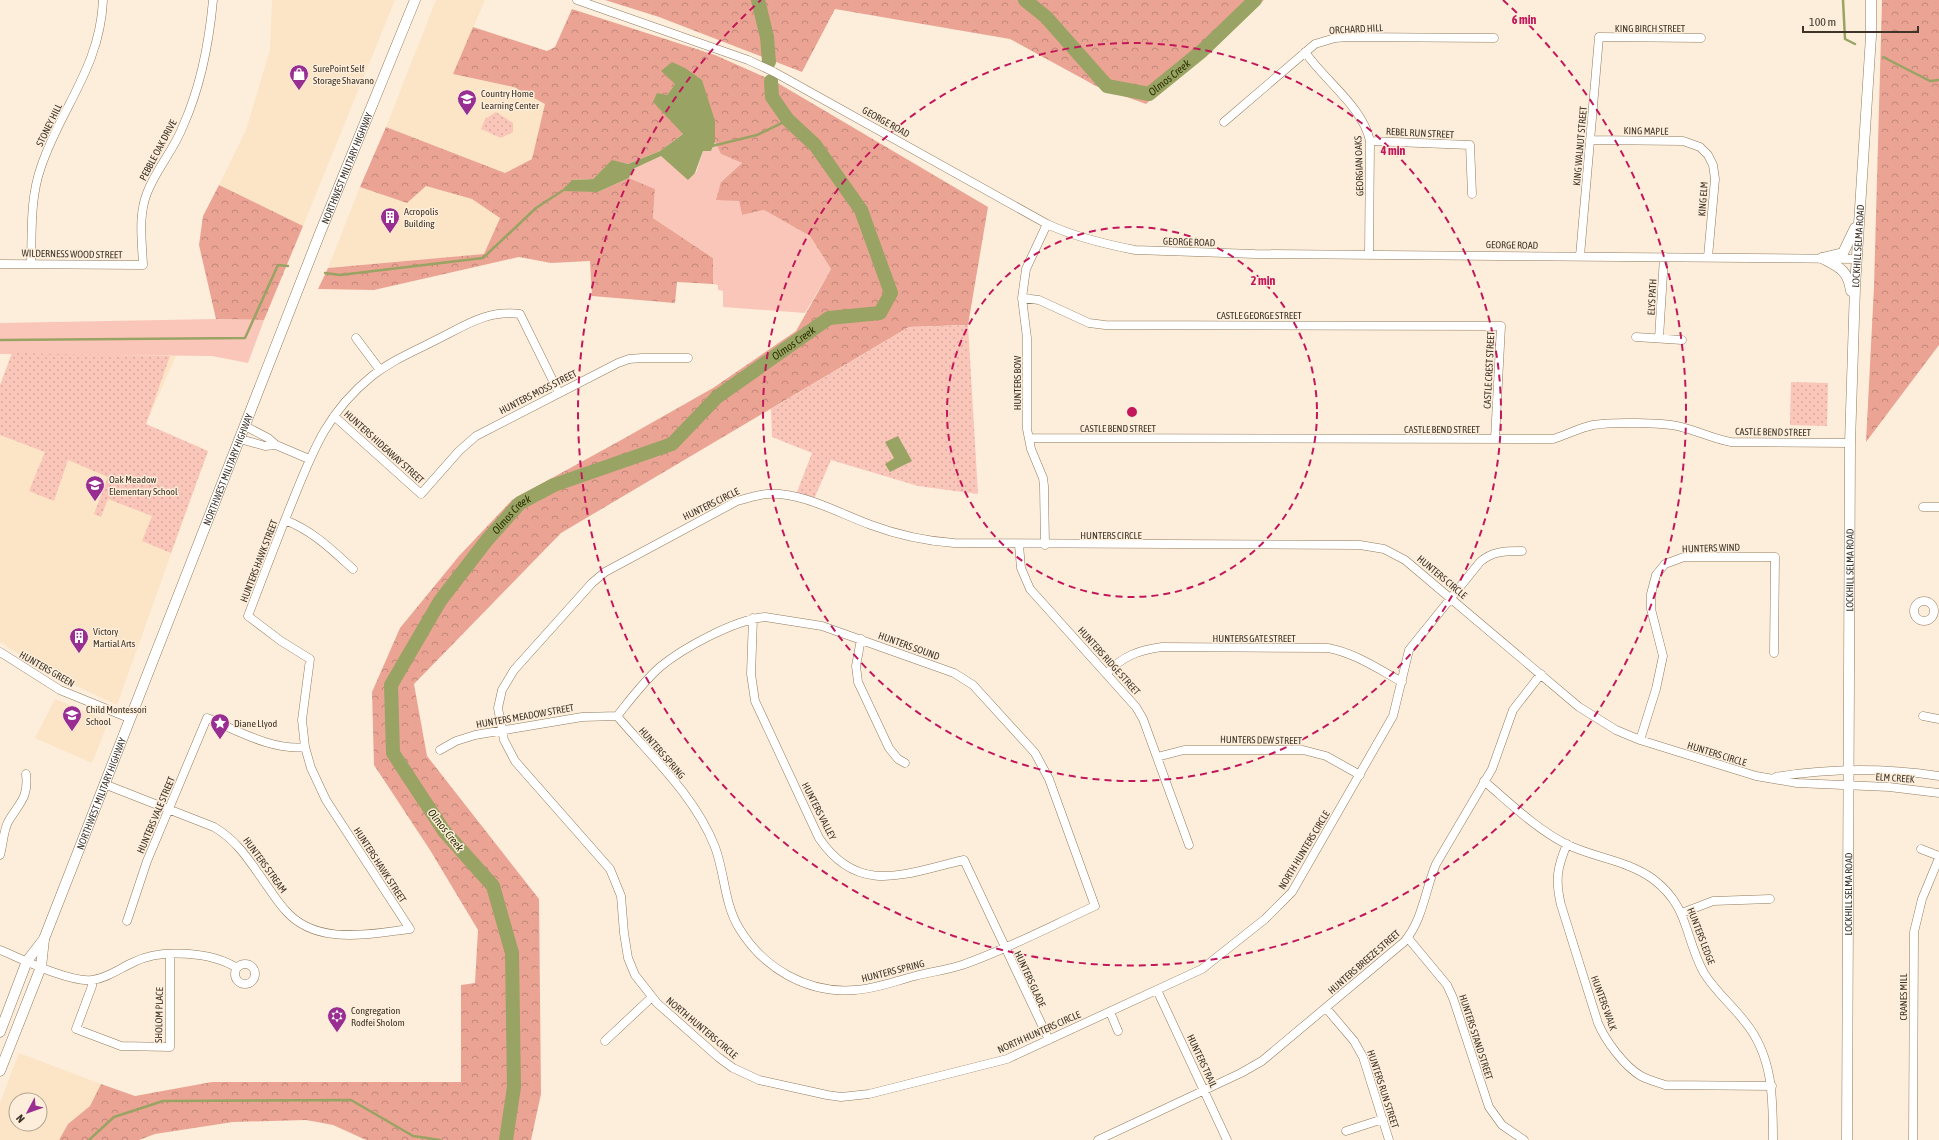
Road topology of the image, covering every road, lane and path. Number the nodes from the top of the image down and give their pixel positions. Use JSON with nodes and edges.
{"nodes":[{"id":1,"x":103,"y":0,"type":"edge"},
{"id":2,"x":213,"y":0,"type":"edge"},
{"id":3,"x":415,"y":0,"type":"edge"},
{"id":4,"x":577,"y":0,"type":"edge"},
{"id":5,"x":1872,"y":0,"type":"edge"},
{"id":6,"x":1599,"y":37,"type":"joint"},
{"id":7,"x":1494,"y":38,"type":"dead end"},
{"id":8,"x":1701,"y":38,"type":"dead end"},
{"id":9,"x":1305,"y":52,"type":"junction"},
{"id":10,"x":1224,"y":122,"type":"dead end"},
{"id":11,"x":1591,"y":140,"type":"junction"},
{"id":12,"x":1370,"y":141,"type":"junction"},
{"id":13,"x":1700,"y":147,"type":"joint"},
{"id":14,"x":1472,"y":194,"type":"dead end"},
{"id":15,"x":1859,"y":220,"type":"junction"},
{"id":16,"x":1047,"y":224,"type":"junction"},
{"id":17,"x":1369,"y":254,"type":"junction"},
{"id":18,"x":1580,"y":256,"type":"junction"},
{"id":19,"x":1664,"y":257,"type":"junction"},
{"id":20,"x":1708,"y":257,"type":"junction"},
{"id":21,"x":1822,"y":258,"type":"junction"},
{"id":22,"x":1856,"y":259,"type":"junction"},
{"id":23,"x":0,"y":264,"type":"edge"},
{"id":24,"x":31,"y":264,"type":"junction"},
{"id":25,"x":143,"y":265,"type":"joint"},
{"id":26,"x":1022,"y":298,"type":"junction"},
{"id":27,"x":1854,"y":308,"type":"junction"},
{"id":28,"x":1501,"y":326,"type":"joint"},
{"id":29,"x":1636,"y":337,"type":"dead end"},
{"id":30,"x":356,"y":338,"type":"dead end"},
{"id":31,"x":1659,"y":338,"type":"junction"},
{"id":32,"x":1682,"y":340,"type":"dead end"},
{"id":33,"x":688,"y":358,"type":"dead end"},
{"id":34,"x":380,"y":370,"type":"junction"},
{"id":35,"x":559,"y":393,"type":"junction"},
{"id":36,"x":334,"y":416,"type":"junction"},
{"id":37,"x":245,"y":426,"type":"junction"},
{"id":38,"x":1028,"y":438,"type":"junction"},
{"id":39,"x":240,"y":439,"type":"junction"},
{"id":40,"x":1496,"y":440,"type":"junction"},
{"id":41,"x":1850,"y":443,"type":"junction"},
{"id":42,"x":276,"y":445,"type":"junction"},
{"id":43,"x":309,"y":459,"type":"junction"},
{"id":44,"x":421,"y":494,"type":"joint"},
{"id":45,"x":1923,"y":507,"type":"dead end"},
{"id":46,"x":1939,"y":507,"type":"edge"},
{"id":47,"x":285,"y":520,"type":"junction"},
{"id":48,"x":1019,"y":545,"type":"junction"},
{"id":49,"x":1045,"y":545,"type":"junction"},
{"id":50,"x":1522,"y":551,"type":"dead end"},
{"id":51,"x":353,"y":570,"type":"dead end"},
{"id":52,"x":1451,"y":598,"type":"junction"},
{"id":53,"x":753,"y":618,"type":"junction"},
{"id":54,"x":861,"y":639,"type":"junction"},
{"id":55,"x":0,"y":652,"type":"edge"},
{"id":56,"x":1774,"y":653,"type":"dead end"},
{"id":57,"x":1107,"y":673,"type":"junction"},
{"id":58,"x":1541,"y":674,"type":"junction"},
{"id":59,"x":1402,"y":682,"type":"junction"},
{"id":60,"x":616,"y":716,"type":"junction"},
{"id":61,"x":1923,"y":716,"type":"dead end"},
{"id":62,"x":129,"y":718,"type":"junction"},
{"id":63,"x":1939,"y":719,"type":"edge"},
{"id":64,"x":501,"y":730,"type":"junction"},
{"id":65,"x":1640,"y":740,"type":"junction"},
{"id":66,"x":304,"y":746,"type":"junction"},
{"id":67,"x":440,"y":750,"type":"dead end"},
{"id":68,"x":1157,"y":757,"type":"junction"},
{"id":69,"x":905,"y":763,"type":"dead end"},
{"id":70,"x":1849,"y":770,"type":"junction"},
{"id":71,"x":26,"y":774,"type":"dead end"},
{"id":72,"x":1360,"y":775,"type":"junction"},
{"id":73,"x":1939,"y":776,"type":"edge"},
{"id":74,"x":1772,"y":778,"type":"junction"},
{"id":75,"x":1484,"y":781,"type":"junction"},
{"id":76,"x":104,"y":784,"type":"junction"},
{"id":77,"x":1849,"y":786,"type":"junction"},
{"id":78,"x":1939,"y":793,"type":"edge"},
{"id":79,"x":169,"y":809,"type":"junction"},
{"id":80,"x":1189,"y":844,"type":"dead end"},
{"id":81,"x":1567,"y":844,"type":"junction"},
{"id":82,"x":1921,"y":848,"type":"dead end"},
{"id":83,"x":0,"y":855,"type":"edge"},
{"id":84,"x":1939,"y":857,"type":"edge"},
{"id":85,"x":1770,"y":899,"type":"dead end"},
{"id":86,"x":1095,"y":906,"type":"joint"},
{"id":87,"x":1682,"y":913,"type":"junction"},
{"id":88,"x":127,"y":921,"type":"dead end"},
{"id":89,"x":410,"y":930,"type":"joint"},
{"id":90,"x":1408,"y":938,"type":"junction"},
{"id":91,"x":44,"y":939,"type":"junction"},
{"id":92,"x":1005,"y":948,"type":"junction"},
{"id":93,"x":0,"y":950,"type":"edge"},
{"id":94,"x":170,"y":955,"type":"junction"},
{"id":95,"x":27,"y":962,"type":"junction"},
{"id":96,"x":42,"y":967,"type":"junction"},
{"id":97,"x":237,"y":968,"type":"dead end"},
{"id":98,"x":92,"y":980,"type":"junction"},
{"id":99,"x":1157,"y":990,"type":"junction"},
{"id":100,"x":652,"y":997,"type":"junction"},
{"id":101,"x":1326,"y":1008,"type":"junction"},
{"id":102,"x":1110,"y":1012,"type":"junction"},
{"id":103,"x":1118,"y":1031,"type":"dead end"},
{"id":104,"x":0,"y":1032,"type":"edge"},
{"id":105,"x":605,"y":1040,"type":"dead end"},
{"id":106,"x":1048,"y":1040,"type":"junction"},
{"id":107,"x":0,"y":1071,"type":"edge"},
{"id":108,"x":1772,"y":1086,"type":"junction"},
{"id":109,"x":1204,"y":1090,"type":"junction"},
{"id":110,"x":1383,"y":1119,"type":"junction"},
{"id":111,"x":1346,"y":1131,"type":"dead end"},
{"id":112,"x":1113,"y":1137,"type":"edge"},
{"id":113,"x":1098,"y":1140,"type":"edge"},
{"id":114,"x":1227,"y":1140,"type":"edge"},
{"id":115,"x":1389,"y":1140,"type":"edge"},
{"id":116,"x":1524,"y":1140,"type":"edge"},
{"id":117,"x":1773,"y":1140,"type":"edge"},
{"id":118,"x":1847,"y":1140,"type":"edge"},
{"id":119,"x":1913,"y":1140,"type":"edge"}],
"edges":[{"from":1,"to":24,"type":"street","name":"STONEY HILL"},
{"from":2,"to":25,"type":"street","name":"PEBBLE OAK DRIVE"},
{"from":3,"to":37,"type":"main road","name":"NORTHWEST MILITARY HIGHWAY"},
{"from":4,"to":16,"type":"street","name":"GEORGE ROAD"},
{"from":5,"to":15,"type":"main road","name":"LOCKHILL SELMA ROAD"},
{"from":6,"to":8,"type":"street","name":"KING BIRCH STREET"},
{"from":6,"to":11,"type":"street","name":"KING WALNUT STREET"},
{"from":7,"to":9,"type":"street","name":"ORCHARD HILL"},
{"from":9,"to":10,"type":"street","name":"ORCHARD HILL"},
{"from":9,"to":12,"type":"street","name":"GEORGIAN OAKS"},
{"from":11,"to":13,"type":"street","name":"KING MAPLE"},
{"from":11,"to":18,"type":"street","name":"KING WALNUT STREET"},
{"from":12,"to":14,"type":"street","name":"REBEL RUN STREET"},
{"from":12,"to":17,"type":"street","name":"GEORGIAN OAKS"},
{"from":13,"to":20,"type":"street","name":"KING ELM"},
{"from":15,"to":21,"type":"main road"},
{"from":15,"to":22,"type":"main road","name":"LOCKHILL SELMA ROAD"},
{"from":16,"to":17,"type":"street","name":"GEORGE ROAD"},
{"from":16,"to":26,"type":"street","name":"HUNTERS BOW"},
{"from":17,"to":18,"type":"street","name":"GEORGE ROAD"},
{"from":18,"to":19,"type":"street","name":"GEORGE ROAD"},
{"from":19,"to":20,"type":"street","name":"GEORGE ROAD"},
{"from":19,"to":31,"type":"street","name":"ELYS PATH"},
{"from":20,"to":21,"type":"street","name":"GEORGE ROAD"},
{"from":21,"to":22,"type":"street","name":"GEORGE ROAD"},
{"from":21,"to":27,"type":"main road"},
{"from":22,"to":27,"type":"main road","name":"LOCKHILL SELMA ROAD"},
{"from":23,"to":24,"type":"street","name":"WILDERNESS WOOD STREET"},
{"from":24,"to":25,"type":"street","name":"WILDERNESS WOOD STREET"},
{"from":26,"to":28,"type":"street","name":"CASTLE GEORGE STREET"},
{"from":26,"to":38,"type":"street","name":"HUNTERS BOW"},
{"from":27,"to":41,"type":"main road","name":"LOCKHILL SELMA ROAD"},
{"from":28,"to":40,"type":"street","name":"CASTLE CREST STREET"},
{"from":29,"to":31,"type":"street"},
{"from":30,"to":34,"type":"street"},
{"from":31,"to":32,"type":"street"},
{"from":33,"to":35,"type":"street","name":"HUNTERS MOSS STREET"},
{"from":34,"to":35,"type":"street","name":"HUNTERS HAWK STREET"},
{"from":34,"to":36,"type":"street","name":"HUNTERS HAWK STREET"},
{"from":35,"to":44,"type":"street","name":"HUNTERS MOSS STREET"},
{"from":36,"to":43,"type":"street","name":"HUNTERS HAWK STREET"},
{"from":36,"to":44,"type":"street","name":"HUNTERS HIDEAWAY STREET"},
{"from":37,"to":39,"type":"main road","name":"NORTHWEST MILITARY HIGHWAY"},
{"from":37,"to":42,"type":"street"},
{"from":38,"to":40,"type":"street","name":"CASTLE BEND STREET"},
{"from":38,"to":49,"type":"street","name":"HUNTERS BOW"},
{"from":39,"to":42,"type":"street"},
{"from":39,"to":62,"type":"main road","name":"NORTHWEST MILITARY HIGHWAY"},
{"from":40,"to":41,"type":"street","name":"CASTLE BEND STREET"},
{"from":41,"to":70,"type":"main road","name":"LOCKHILL SELMA ROAD"},
{"from":42,"to":43,"type":"street"},
{"from":43,"to":47,"type":"street","name":"HUNTERS HAWK STREET"},
{"from":45,"to":46,"type":"street"},
{"from":47,"to":51,"type":"street"},
{"from":47,"to":66,"type":"street","name":"HUNTERS HAWK STREET"},
{"from":48,"to":49,"type":"street","name":"HUNTERS CIRCLE"},
{"from":48,"to":57,"type":"street","name":"HUNTERS RIDGE STREET"},
{"from":48,"to":64,"type":"street","name":"HUNTERS CIRCLE"},
{"from":49,"to":52,"type":"street","name":"HUNTERS CIRCLE"},
{"from":50,"to":52,"type":"street","name":"NORTH HUNTERS CIRCLE"},
{"from":52,"to":58,"type":"street","name":"HUNTERS CIRCLE"},
{"from":52,"to":59,"type":"street","name":"NORTH HUNTERS CIRCLE"},
{"from":53,"to":54,"type":"street","name":"HUNTERS SOUND"},
{"from":53,"to":60,"type":"street","name":"HUNTERS SOUND"},
{"from":53,"to":92,"type":"street","name":"HUNTERS VALLEY"},
{"from":54,"to":69,"type":"street"},
{"from":54,"to":86,"type":"street","name":"HUNTERS SOUND"},
{"from":55,"to":62,"type":"street","name":"HUNTERS GREEN"},
{"from":56,"to":65,"type":"street","name":"HUNTERS WIND"},
{"from":57,"to":59,"type":"street","name":"HUNTERS GATE STREET"},
{"from":57,"to":68,"type":"street","name":"HUNTERS RIDGE STREET"},
{"from":58,"to":65,"type":"street","name":"HUNTERS CIRCLE"},
{"from":58,"to":75,"type":"street","name":"HUNTERS BREEZE STREET"},
{"from":59,"to":72,"type":"street","name":"NORTH HUNTERS CIRCLE"},
{"from":60,"to":64,"type":"street","name":"HUNTERS MEADOW STREET"},
{"from":60,"to":92,"type":"street","name":"HUNTERS SPRING"},
{"from":61,"to":63,"type":"street"},
{"from":62,"to":76,"type":"main road","name":"NORTHWEST MILITARY HIGHWAY"},
{"from":64,"to":67,"type":"street","name":"HUNTERS MEADOW STREET"},
{"from":64,"to":100,"type":"street","name":"NORTH HUNTERS CIRCLE"},
{"from":65,"to":74,"type":"street","name":"HUNTERS CIRCLE"},
{"from":66,"to":79,"type":"street","name":"HUNTERS VALE STREET"},
{"from":66,"to":89,"type":"street","name":"HUNTERS HAWK STREET"},
{"from":68,"to":72,"type":"street","name":"HUNTERS DEW STREET"},
{"from":68,"to":80,"type":"street","name":"HUNTERS RIDGE STREET"},
{"from":70,"to":73,"type":"street","name":"ELM CREEK"},
{"from":70,"to":74,"type":"street","name":"HUNTERS CIRCLE"},
{"from":70,"to":77,"type":"main road","name":"LOCKHILL SELMA ROAD"},
{"from":71,"to":83,"type":"street"},
{"from":72,"to":99,"type":"street","name":"NORTH HUNTERS CIRCLE"},
{"from":74,"to":77,"type":"street","name":"HUNTERS CIRCLE"},
{"from":75,"to":81,"type":"street","name":"HUNTERS LEDGE"},
{"from":75,"to":90,"type":"street","name":"HUNTERS BREEZE STREET"},
{"from":76,"to":79,"type":"street","name":"HUNTERS STREAM"},
{"from":76,"to":91,"type":"main road","name":"NORTHWEST MILITARY HIGHWAY"},
{"from":77,"to":78,"type":"street","name":"ELM CREEK"},
{"from":77,"to":118,"type":"main road","name":"LOCKHILL SELMA ROAD"},
{"from":79,"to":88,"type":"street","name":"HUNTERS VALE STREET"},
{"from":79,"to":89,"type":"street","name":"HUNTERS STREAM"},
{"from":81,"to":87,"type":"street","name":"HUNTERS LEDGE"},
{"from":81,"to":108,"type":"street","name":"HUNTERS WALK"},
{"from":82,"to":84,"type":"street","name":"CRANES MILL"},
{"from":84,"to":119,"type":"street","name":"CRANES MILL"},
{"from":85,"to":87,"type":"street"},
{"from":86,"to":92,"type":"street","name":"HUNTERS SPRING"},
{"from":87,"to":108,"type":"street","name":"HUNTERS LEDGE"},
{"from":90,"to":101,"type":"street","name":"HUNTERS BREEZE STREET"},
{"from":90,"to":116,"type":"street","name":"HUNTERS STAND STREET"},
{"from":91,"to":95,"type":"main road","name":"NORTHWEST MILITARY HIGHWAY"},
{"from":91,"to":96,"type":"main road","name":"NORTHWEST MILITARY HIGHWAY"},
{"from":92,"to":106,"type":"street","name":"HUNTERS GLADE"},
{"from":93,"to":95,"type":"street"},
{"from":94,"to":97,"type":"street"},
{"from":94,"to":98,"type":"street"},
{"from":94,"to":98,"type":"street","name":"SHOLOM PLACE"},
{"from":95,"to":96,"type":"street"},
{"from":95,"to":104,"type":"main road","name":"NORTHWEST MILITARY HIGHWAY"},
{"from":96,"to":98,"type":"street"},
{"from":96,"to":107,"type":"main road","name":"NORTHWEST MILITARY HIGHWAY"},
{"from":99,"to":102,"type":"street","name":"NORTH HUNTERS CIRCLE"},
{"from":99,"to":109,"type":"street","name":"HUNTERS TRAIL"},
{"from":100,"to":105,"type":"street"},
{"from":100,"to":106,"type":"street","name":"NORTH HUNTERS CIRCLE"},
{"from":101,"to":109,"type":"street","name":"HUNTERS BREEZE STREET"},
{"from":101,"to":110,"type":"street","name":"HUNTERS RUN STREET"},
{"from":102,"to":103,"type":"street"},
{"from":102,"to":106,"type":"street","name":"NORTH HUNTERS CIRCLE"},
{"from":108,"to":117,"type":"street","name":"HUNTERS LEDGE"},
{"from":109,"to":112,"type":"street","name":"HUNTERS BREEZE STREET"},
{"from":109,"to":114,"type":"street","name":"HUNTERS TRAIL"},
{"from":110,"to":111,"type":"street"},
{"from":110,"to":115,"type":"street","name":"HUNTERS RUN STREET"},
{"from":112,"to":113,"type":"street","name":"HUNTERS BREEZE STREET"}]}
